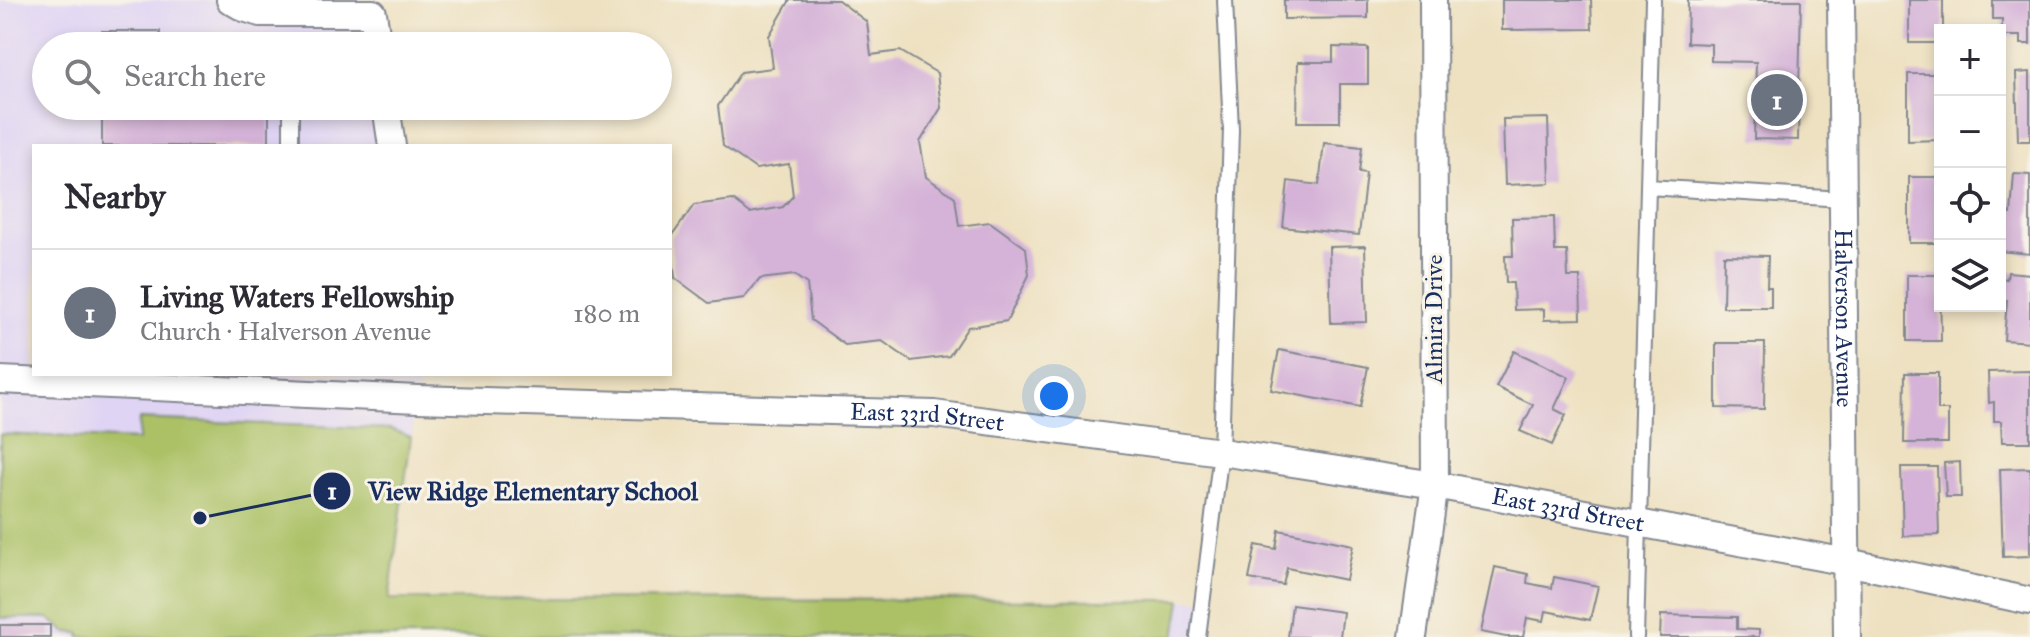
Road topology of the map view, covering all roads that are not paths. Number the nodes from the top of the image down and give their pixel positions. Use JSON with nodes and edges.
{"nodes":[{"id":1,"x":230,"y":0,"type":"edge"},
{"id":2,"x":1225,"y":0,"type":"edge"},
{"id":3,"x":1433,"y":0,"type":"edge"},
{"id":4,"x":1653,"y":0,"type":"edge"},
{"id":5,"x":1841,"y":0,"type":"edge"},
{"id":6,"x":376,"y":32,"type":"edge"},
{"id":7,"x":291,"y":120,"type":"edge"},
{"id":8,"x":388,"y":120,"type":"edge"},
{"id":9,"x":291,"y":144,"type":"edge"},
{"id":10,"x":392,"y":144,"type":"edge"},
{"id":11,"x":1648,"y":187,"type":"junction"},
{"id":12,"x":1843,"y":199,"type":"junction"},
{"id":13,"x":0,"y":380,"type":"edge"},
{"id":14,"x":142,"y":380,"type":"edge"},
{"id":15,"x":289,"y":383,"type":"edge"},
{"id":16,"x":419,"y":386,"type":"edge"},
{"id":17,"x":1221,"y":452,"type":"junction"},
{"id":18,"x":1435,"y":485,"type":"junction"},
{"id":19,"x":1639,"y":523,"type":"junction"},
{"id":20,"x":1847,"y":562,"type":"junction"},
{"id":21,"x":2030,"y":601,"type":"edge"},
{"id":22,"x":1198,"y":637,"type":"edge"},
{"id":23,"x":1413,"y":637,"type":"edge"},
{"id":24,"x":1636,"y":637,"type":"edge"},
{"id":25,"x":1847,"y":637,"type":"edge"}],
"edges":[{"from":1,"to":6,"type":"street"},
{"from":2,"to":17,"type":"lane"},
{"from":3,"to":18,"type":"street","name":"Almira Drive"},
{"from":4,"to":11,"type":"lane"},
{"from":5,"to":12,"type":"street","name":"Halverson Avenue"},
{"from":7,"to":9,"type":"lane"},
{"from":8,"to":10,"type":"street"},
{"from":11,"to":12,"type":"lane"},
{"from":11,"to":19,"type":"lane"},
{"from":12,"to":20,"type":"street","name":"Halverson Avenue"},
{"from":13,"to":14,"type":"street","name":"East 33rd Street"},
{"from":14,"to":15,"type":"street","name":"East 33rd Street"},
{"from":15,"to":16,"type":"street","name":"East 33rd Street"},
{"from":16,"to":17,"type":"street","name":"East 33rd Street"},
{"from":17,"to":18,"type":"street","name":"East 33rd Street"},
{"from":17,"to":22,"type":"lane"},
{"from":18,"to":19,"type":"street","name":"East 33rd Street"},
{"from":18,"to":23,"type":"street","name":"Almira Drive"},
{"from":19,"to":20,"type":"street","name":"East 33rd Street"},
{"from":19,"to":24,"type":"lane"},
{"from":20,"to":21,"type":"street","name":"East 33rd Street"},
{"from":20,"to":25,"type":"street","name":"Halverson Avenue"}]}
